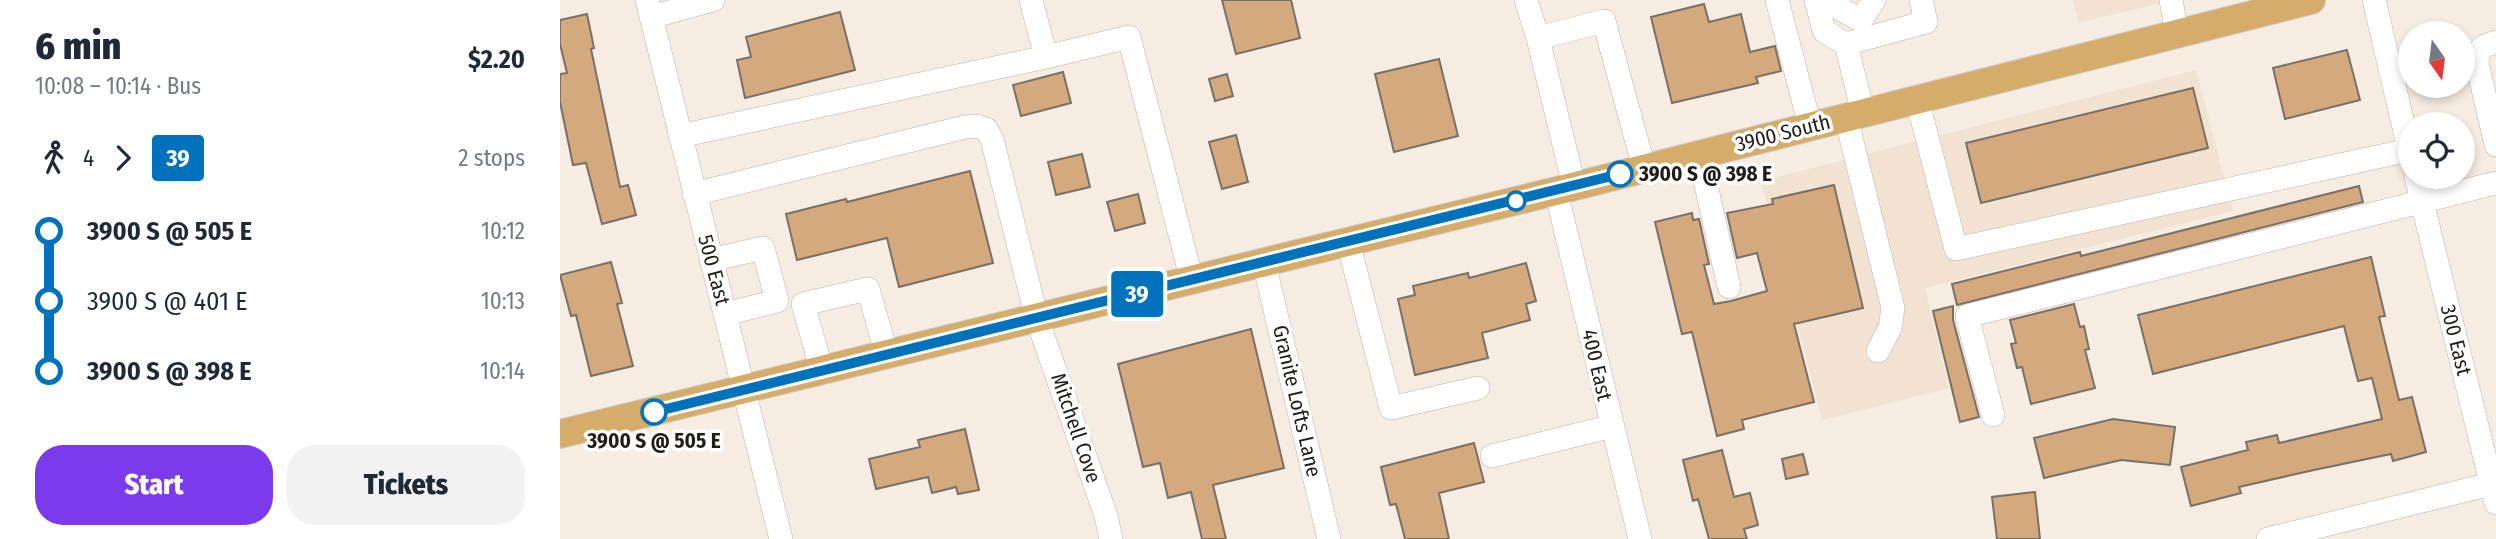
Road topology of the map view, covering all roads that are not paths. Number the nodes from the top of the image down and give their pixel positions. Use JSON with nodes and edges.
{"nodes":[{"id":1,"x":713,"y":0,"type":"edge"},
{"id":2,"x":1031,"y":0,"type":"edge"},
{"id":3,"x":1526,"y":0,"type":"edge"},
{"id":4,"x":1777,"y":0,"type":"edge"},
{"id":5,"x":1816,"y":0,"type":"edge"},
{"id":6,"x":1838,"y":0,"type":"edge"},
{"id":7,"x":1874,"y":0,"type":"edge"},
{"id":8,"x":1905,"y":0,"type":"edge"},
{"id":9,"x":1921,"y":0,"type":"edge"},
{"id":10,"x":2171,"y":0,"type":"edge"},
{"id":11,"x":2311,"y":0,"type":"edge"},
{"id":12,"x":2374,"y":0,"type":"edge"},
{"id":13,"x":649,"y":8,"type":"edge"},
{"id":14,"x":2235,"y":9,"type":"edge"},
{"id":15,"x":1857,"y":26,"type":"edge"},
{"id":16,"x":1912,"y":26,"type":"junction"},
{"id":17,"x":2177,"y":34,"type":"junction"},
{"id":18,"x":1538,"y":38,"type":"junction"},
{"id":19,"x":2496,"y":42,"type":"edge"},
{"id":20,"x":1046,"y":57,"type":"junction"},
{"id":21,"x":1917,"y":99,"type":"junction"},
{"id":22,"x":2400,"y":112,"type":"edge"},
{"id":23,"x":1854,"y":115,"type":"junction"},
{"id":24,"x":1810,"y":126,"type":"junction"},
{"id":25,"x":680,"y":136,"type":"junction"},
{"id":26,"x":2496,"y":145,"type":"edge"},
{"id":27,"x":2398,"y":153,"type":"edge"},
{"id":28,"x":1699,"y":154,"type":"junction"},
{"id":29,"x":1644,"y":168,"type":"junction"},
{"id":30,"x":2496,"y":183,"type":"edge"},
{"id":31,"x":1565,"y":189,"type":"junction"},
{"id":32,"x":2419,"y":189,"type":"edge"},
{"id":33,"x":694,"y":194,"type":"junction"},
{"id":34,"x":2422,"y":203,"type":"junction"},
{"id":35,"x":1348,"y":242,"type":"junction"},
{"id":36,"x":711,"y":260,"type":"junction"},
{"id":37,"x":1264,"y":262,"type":"junction"},
{"id":38,"x":1192,"y":281,"type":"junction"},
{"id":39,"x":1729,"y":287,"type":"dead end"},
{"id":40,"x":777,"y":301,"type":"junction"},
{"id":41,"x":803,"y":304,"type":"junction"},
{"id":42,"x":725,"y":314,"type":"junction"},
{"id":43,"x":1037,"y":319,"type":"junction"},
{"id":44,"x":1878,"y":351,"type":"dead end"},
{"id":45,"x":887,"y":355,"type":"junction"},
{"id":46,"x":822,"y":372,"type":"junction"},
{"id":47,"x":1478,"y":388,"type":"dead end"},
{"id":48,"x":744,"y":391,"type":"junction"},
{"id":49,"x":1993,"y":415,"type":"dead end"},
{"id":50,"x":1612,"y":426,"type":"junction"},
{"id":51,"x":560,"y":434,"type":"edge"},
{"id":52,"x":1492,"y":456,"type":"dead end"},
{"id":53,"x":2494,"y":494,"type":"edge"},
{"id":54,"x":781,"y":539,"type":"edge"},
{"id":55,"x":1111,"y":539,"type":"edge"},
{"id":56,"x":1329,"y":539,"type":"edge"},
{"id":57,"x":1640,"y":539,"type":"edge"},
{"id":58,"x":2268,"y":539,"type":"edge"}],
"edges":[{"from":1,"to":13,"type":"street"},
{"from":2,"to":20,"type":"street"},
{"from":3,"to":18,"type":"street","name":"400 East"},
{"from":4,"to":24,"type":"street"},
{"from":5,"to":15,"type":"street"},
{"from":6,"to":15,"type":"street"},
{"from":7,"to":15,"type":"street"},
{"from":8,"to":16,"type":"street"},
{"from":9,"to":16,"type":"street"},
{"from":10,"to":17,"type":"street"},
{"from":11,"to":14,"type":"main road","name":"3900 South"},
{"from":12,"to":22,"type":"street"},
{"from":13,"to":25,"type":"street","name":"500 East"},
{"from":14,"to":17,"type":"main road","name":"3900 South"},
{"from":15,"to":16,"type":"street"},
{"from":15,"to":23,"type":"street"},
{"from":17,"to":21,"type":"main road","name":"3900 South"},
{"from":18,"to":29,"type":"street"},
{"from":18,"to":31,"type":"street","name":"400 East"},
{"from":19,"to":26,"type":"street"},
{"from":20,"to":25,"type":"street"},
{"from":20,"to":38,"type":"street"},
{"from":21,"to":23,"type":"main road","name":"3900 South"},
{"from":21,"to":27,"type":"street"},
{"from":23,"to":24,"type":"main road","name":"3900 South"},
{"from":23,"to":44,"type":"street"},
{"from":24,"to":28,"type":"main road","name":"3900 South"},
{"from":25,"to":33,"type":"street","name":"500 East"},
{"from":28,"to":29,"type":"main road","name":"3900 South"},
{"from":28,"to":39,"type":"street"},
{"from":29,"to":31,"type":"main road","name":"3900 South"},
{"from":30,"to":34,"type":"street"},
{"from":31,"to":35,"type":"main road","name":"3900 South"},
{"from":31,"to":50,"type":"street","name":"400 East"},
{"from":32,"to":34,"type":"street","name":"300 East"},
{"from":33,"to":36,"type":"street","name":"500 East"},
{"from":33,"to":43,"type":"street","name":"Mitchell Cove"},
{"from":34,"to":49,"type":"street"},
{"from":34,"to":53,"type":"street","name":"300 East"},
{"from":35,"to":37,"type":"main road","name":"3900 South"},
{"from":35,"to":47,"type":"street"},
{"from":36,"to":40,"type":"street"},
{"from":36,"to":42,"type":"street","name":"500 East"},
{"from":37,"to":38,"type":"main road","name":"3900 South"},
{"from":37,"to":56,"type":"street","name":"Granite Lofts Lane"},
{"from":38,"to":43,"type":"main road","name":"3900 South"},
{"from":40,"to":41,"type":"street"},
{"from":40,"to":42,"type":"street"},
{"from":41,"to":45,"type":"street"},
{"from":41,"to":46,"type":"street"},
{"from":42,"to":48,"type":"street","name":"500 East"},
{"from":43,"to":45,"type":"main road","name":"3900 South"},
{"from":43,"to":55,"type":"street","name":"Mitchell Cove"},
{"from":45,"to":46,"type":"main road","name":"3900 South"},
{"from":46,"to":48,"type":"main road","name":"3900 South"},
{"from":48,"to":51,"type":"main road","name":"3900 South"},
{"from":48,"to":54,"type":"street","name":"500 East"},
{"from":50,"to":52,"type":"street"},
{"from":50,"to":57,"type":"street","name":"400 East"},
{"from":53,"to":58,"type":"street"}]}
